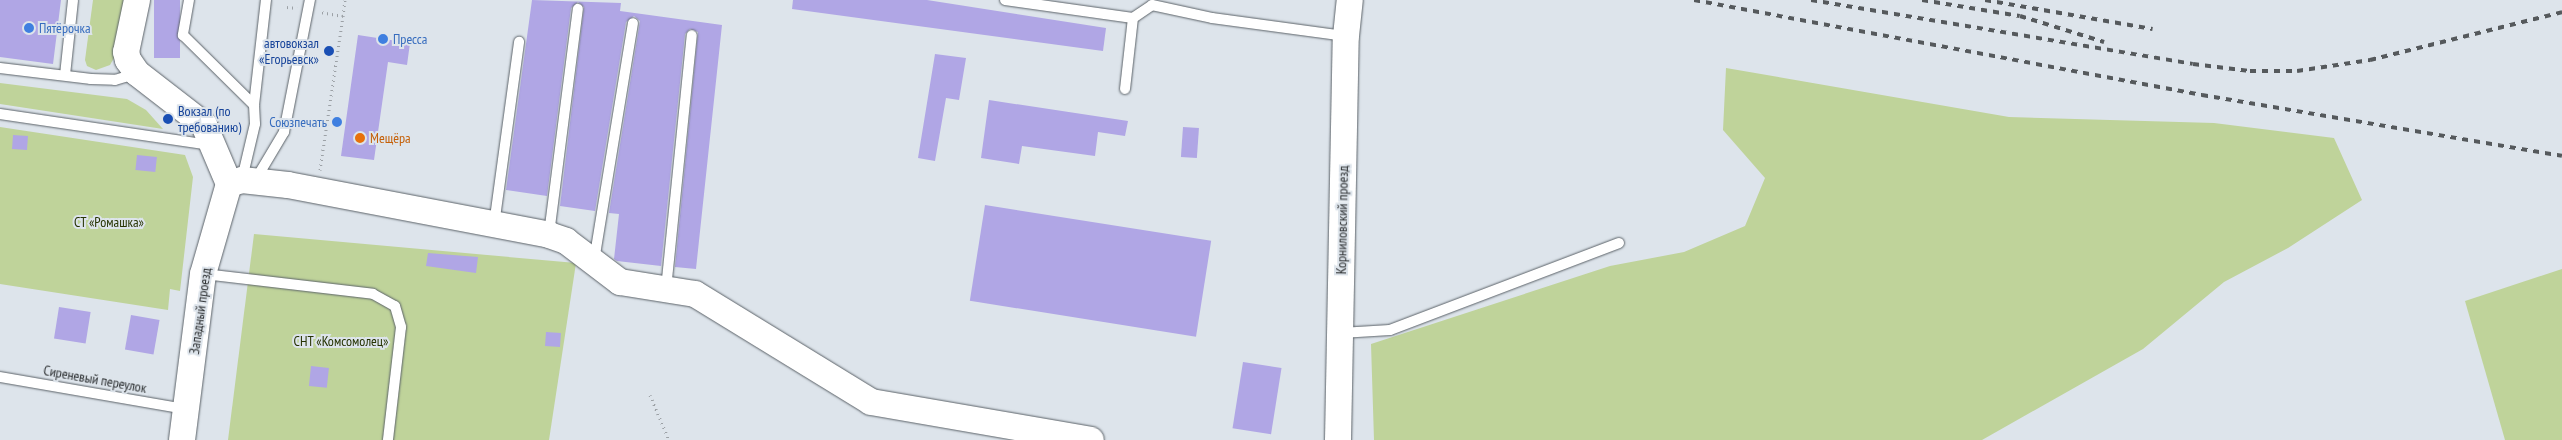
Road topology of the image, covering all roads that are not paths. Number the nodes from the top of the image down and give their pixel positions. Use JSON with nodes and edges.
{"nodes":[{"id":1,"x":73,"y":0,"type":"edge"},
{"id":2,"x":137,"y":0,"type":"edge"},
{"id":3,"x":189,"y":0,"type":"edge"},
{"id":4,"x":266,"y":0,"type":"edge"},
{"id":5,"x":1005,"y":0,"type":"edge"},
{"id":6,"x":1350,"y":0,"type":"edge"},
{"id":7,"x":309,"y":5,"type":"edge"},
{"id":8,"x":578,"y":9,"type":"dead end"},
{"id":9,"x":1133,"y":18,"type":"junction"},
{"id":10,"x":633,"y":23,"type":"dead end"},
{"id":11,"x":692,"y":35,"type":"dead end"},
{"id":12,"x":1346,"y":36,"type":"junction"},
{"id":13,"x":519,"y":42,"type":"dead end"},
{"id":14,"x":0,"y":68,"type":"edge"},
{"id":15,"x":137,"y":73,"type":"junction"},
{"id":16,"x":65,"y":75,"type":"junction"},
{"id":17,"x":1125,"y":89,"type":"dead end"},
{"id":18,"x":254,"y":105,"type":"junction"},
{"id":19,"x":0,"y":114,"type":"edge"},
{"id":20,"x":214,"y":145,"type":"junction"},
{"id":21,"x":242,"y":182,"type":"junction"},
{"id":22,"x":494,"y":226,"type":"junction"},
{"id":23,"x":549,"y":235,"type":"junction"},
{"id":24,"x":1619,"y":243,"type":"dead end"},
{"id":25,"x":594,"y":261,"type":"junction"},
{"id":26,"x":203,"y":274,"type":"junction"},
{"id":27,"x":666,"y":289,"type":"junction"},
{"id":28,"x":1340,"y":333,"type":"junction"},
{"id":29,"x":0,"y":376,"type":"edge"},
{"id":30,"x":186,"y":409,"type":"junction"},
{"id":31,"x":182,"y":440,"type":"edge"},
{"id":32,"x":388,"y":440,"type":"edge"},
{"id":33,"x":1091,"y":440,"type":"edge"},
{"id":34,"x":1338,"y":440,"type":"edge"}],
"edges":[{"from":1,"to":16,"type":"lane"},
{"from":2,"to":15,"type":"street"},
{"from":3,"to":18,"type":"lane"},
{"from":4,"to":18,"type":"lane"},
{"from":5,"to":9,"type":"lane"},
{"from":6,"to":12,"type":"street","name":"Корниловский проезд"},
{"from":7,"to":21,"type":"lane"},
{"from":8,"to":23,"type":"lane"},
{"from":9,"to":12,"type":"lane"},
{"from":9,"to":17,"type":"lane"},
{"from":10,"to":25,"type":"lane"},
{"from":11,"to":27,"type":"lane"},
{"from":12,"to":28,"type":"street","name":"Корниловский проезд"},
{"from":13,"to":22,"type":"lane"},
{"from":14,"to":16,"type":"lane"},
{"from":15,"to":16,"type":"lane"},
{"from":15,"to":20,"type":"street"},
{"from":18,"to":21,"type":"lane"},
{"from":19,"to":20,"type":"lane"},
{"from":20,"to":21,"type":"street"},
{"from":21,"to":22,"type":"street"},
{"from":21,"to":26,"type":"street","name":"Западный проезд"},
{"from":22,"to":23,"type":"street"},
{"from":23,"to":25,"type":"street"},
{"from":24,"to":28,"type":"lane"},
{"from":25,"to":27,"type":"street"},
{"from":26,"to":30,"type":"street","name":"Западный проезд"},
{"from":26,"to":32,"type":"lane"},
{"from":27,"to":33,"type":"street"},
{"from":28,"to":34,"type":"street","name":"Корниловский проезд"},
{"from":29,"to":30,"type":"lane","name":"Сиреневый переулок"},
{"from":30,"to":31,"type":"street","name":"Западный проезд"}]}
